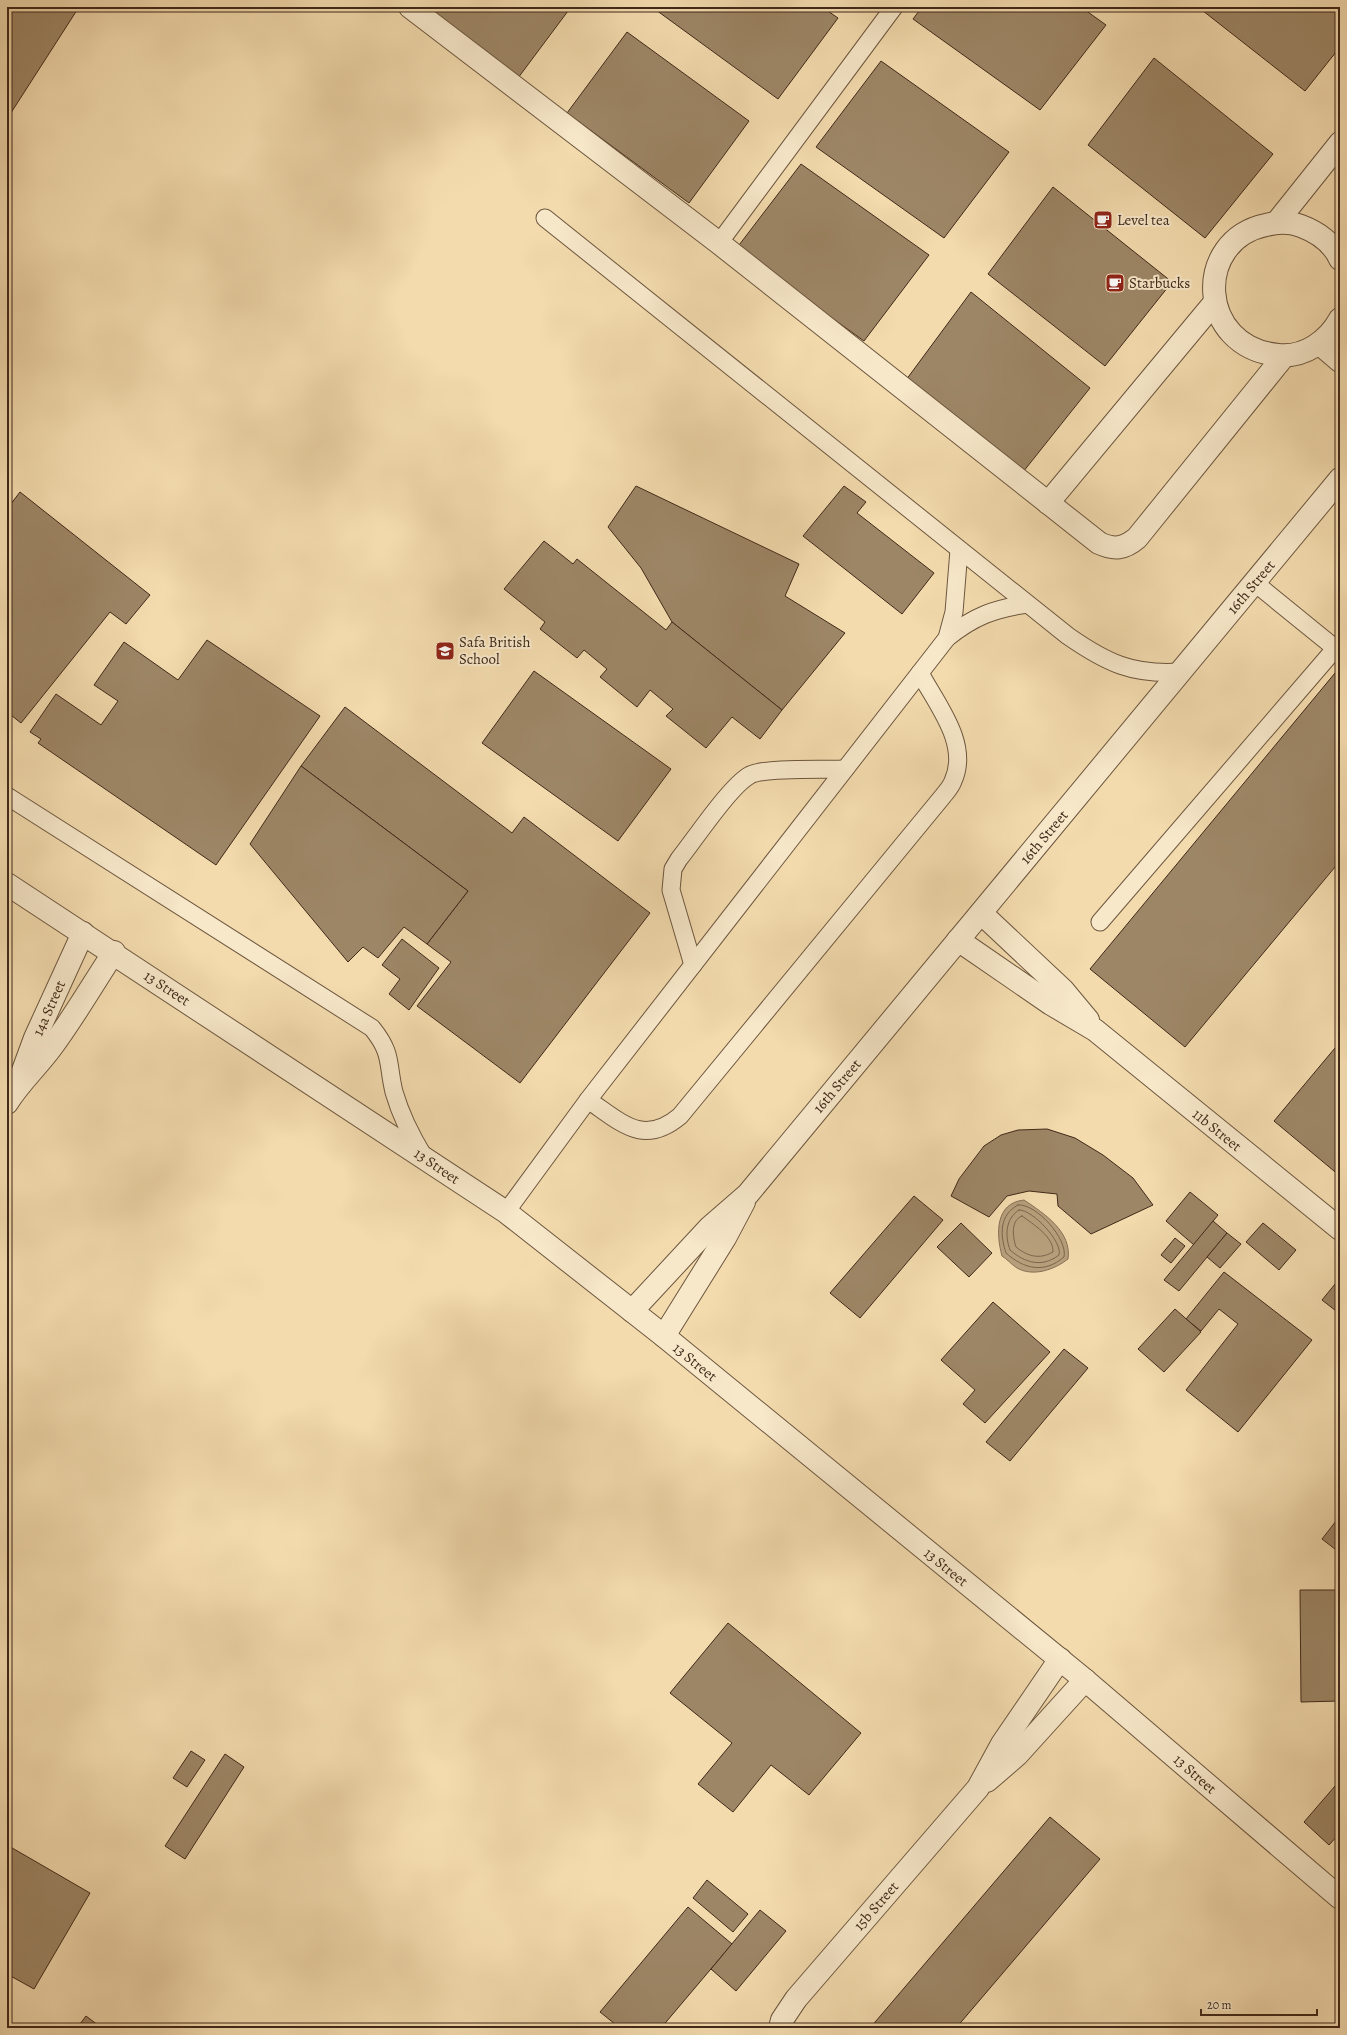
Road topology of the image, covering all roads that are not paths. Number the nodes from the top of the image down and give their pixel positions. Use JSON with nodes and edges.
{"nodes":[{"id":1,"x":410,"y":7,"type":"edge"},
{"id":2,"x":894,"y":7,"type":"edge"},
{"id":3,"x":1340,"y":144,"type":"edge"},
{"id":4,"x":545,"y":218,"type":"dead end"},
{"id":5,"x":1277,"y":222,"type":"junction"},
{"id":6,"x":719,"y":243,"type":"junction"},
{"id":7,"x":1340,"y":259,"type":"edge"},
{"id":8,"x":1215,"y":302,"type":"junction"},
{"id":9,"x":1340,"y":319,"type":"edge"},
{"id":10,"x":1320,"y":344,"type":"junction"},
{"id":11,"x":1284,"y":356,"type":"junction"},
{"id":12,"x":1340,"y":361,"type":"edge"},
{"id":13,"x":1340,"y":479,"type":"edge"},
{"id":14,"x":1048,"y":503,"type":"junction"},
{"id":15,"x":959,"y":550,"type":"junction"},
{"id":16,"x":1255,"y":583,"type":"junction"},
{"id":17,"x":1027,"y":604,"type":"junction"},
{"id":18,"x":947,"y":638,"type":"junction"},
{"id":19,"x":1338,"y":645,"type":"edge"},
{"id":20,"x":1180,"y":672,"type":"junction"},
{"id":21,"x":920,"y":673,"type":"junction"},
{"id":22,"x":845,"y":770,"type":"junction"},
{"id":23,"x":7,"y":796,"type":"edge"},
{"id":24,"x":7,"y":884,"type":"edge"},
{"id":25,"x":981,"y":913,"type":"junction"},
{"id":26,"x":1100,"y":922,"type":"dead end"},
{"id":27,"x":83,"y":933,"type":"junction"},
{"id":28,"x":958,"y":940,"type":"junction"},
{"id":29,"x":114,"y":952,"type":"junction"},
{"id":30,"x":693,"y":965,"type":"junction"},
{"id":31,"x":1095,"y":1030,"type":"junction"},
{"id":32,"x":13,"y":1094,"type":"edge"},
{"id":33,"x":588,"y":1100,"type":"junction"},
{"id":34,"x":424,"y":1157,"type":"junction"},
{"id":35,"x":748,"y":1194,"type":"junction"},
{"id":36,"x":506,"y":1212,"type":"junction"},
{"id":37,"x":1340,"y":1230,"type":"edge"},
{"id":38,"x":632,"y":1311,"type":"junction"},
{"id":39,"x":664,"y":1336,"type":"junction"},
{"id":40,"x":1060,"y":1659,"type":"junction"},
{"id":41,"x":1085,"y":1680,"type":"junction"},
{"id":42,"x":978,"y":1788,"type":"junction"},
{"id":43,"x":1340,"y":1898,"type":"edge"},
{"id":44,"x":780,"y":2028,"type":"edge"}],
"edges":[{"from":1,"to":6,"type":"street"},
{"from":2,"to":6,"type":"lane"},
{"from":3,"to":5,"type":"street"},
{"from":4,"to":15,"type":"lane"},
{"from":5,"to":7,"type":"street"},
{"from":5,"to":8,"type":"street"},
{"from":6,"to":14,"type":"street"},
{"from":8,"to":11,"type":"street"},
{"from":8,"to":14,"type":"street"},
{"from":9,"to":10,"type":"street"},
{"from":10,"to":11,"type":"street"},
{"from":10,"to":12,"type":"street"},
{"from":11,"to":14,"type":"street"},
{"from":13,"to":16,"type":"street","name":"16th Street"},
{"from":15,"to":17,"type":"lane"},
{"from":15,"to":18,"type":"lane"},
{"from":16,"to":19,"type":"lane"},
{"from":16,"to":20,"type":"street","name":"16th Street"},
{"from":17,"to":18,"type":"lane"},
{"from":17,"to":20,"type":"lane"},
{"from":18,"to":21,"type":"lane"},
{"from":19,"to":26,"type":"lane"},
{"from":20,"to":25,"type":"street","name":"16th Street"},
{"from":21,"to":22,"type":"lane"},
{"from":21,"to":33,"type":"lane"},
{"from":22,"to":30,"type":"lane"},
{"from":22,"to":30,"type":"lane"},
{"from":23,"to":34,"type":"lane"},
{"from":24,"to":27,"type":"street","name":"13 Street"},
{"from":25,"to":28,"type":"street","name":"16th Street"},
{"from":25,"to":31,"type":"street","name":"11b Street"},
{"from":27,"to":29,"type":"street","name":"13 Street"},
{"from":27,"to":32,"type":"street","name":"14a Street"},
{"from":28,"to":31,"type":"street","name":"11b Street"},
{"from":28,"to":35,"type":"street","name":"16th Street"},
{"from":29,"to":32,"type":"street","name":"14a Street"},
{"from":29,"to":34,"type":"street","name":"13 Street"},
{"from":30,"to":33,"type":"lane"},
{"from":31,"to":37,"type":"street","name":"11b Street"},
{"from":33,"to":36,"type":"lane"},
{"from":34,"to":36,"type":"street","name":"13 Street"},
{"from":35,"to":38,"type":"street","name":"16th Street"},
{"from":35,"to":39,"type":"street","name":"16th Street"},
{"from":36,"to":38,"type":"street","name":"13 Street"},
{"from":38,"to":39,"type":"street","name":"13 Street"},
{"from":39,"to":40,"type":"street","name":"13 Street"},
{"from":40,"to":41,"type":"street","name":"13 Street"},
{"from":40,"to":42,"type":"street","name":"15b Street"},
{"from":41,"to":42,"type":"street","name":"15b Street"},
{"from":41,"to":43,"type":"street","name":"13 Street"},
{"from":42,"to":44,"type":"street","name":"15b Street"}]}
